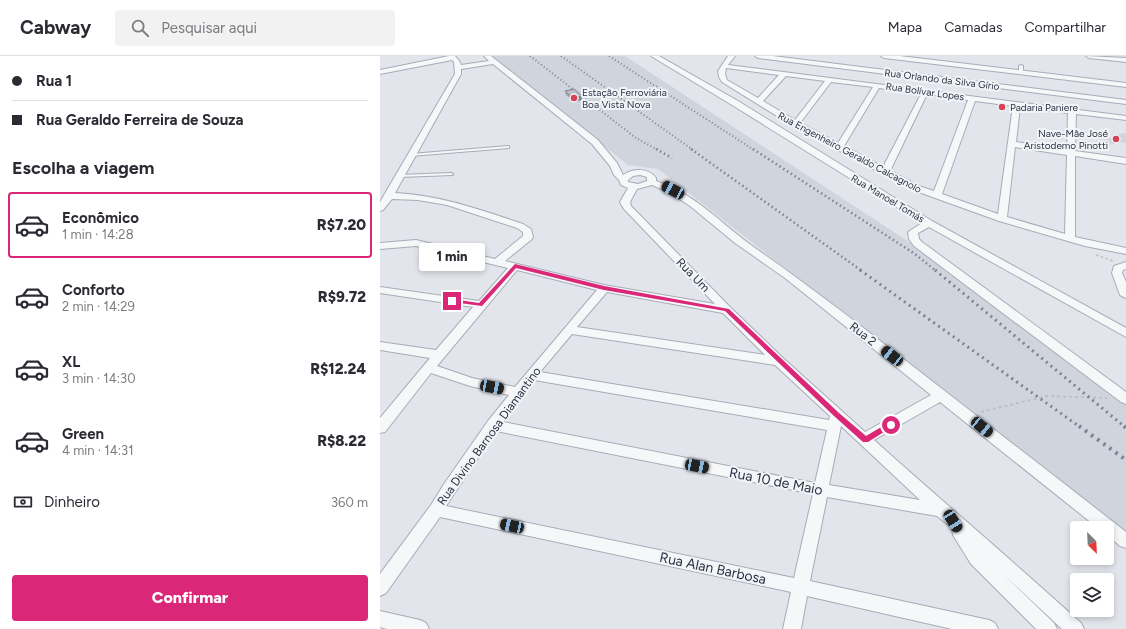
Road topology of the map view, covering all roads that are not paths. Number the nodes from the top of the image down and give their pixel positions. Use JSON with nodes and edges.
{"nodes":[{"id":1,"x":487,"y":56,"type":"edge"},
{"id":2,"x":654,"y":56,"type":"edge"},
{"id":3,"x":732,"y":56,"type":"edge"},
{"id":4,"x":758,"y":56,"type":"edge"},
{"id":5,"x":884,"y":56,"type":"edge"},
{"id":6,"x":1094,"y":56,"type":"edge"},
{"id":7,"x":453,"y":57,"type":"edge"},
{"id":8,"x":787,"y":58,"type":"edge"},
{"id":9,"x":1126,"y":60,"type":"edge"},
{"id":10,"x":494,"y":62,"type":"junction"},
{"id":11,"x":724,"y":66,"type":"junction"},
{"id":12,"x":904,"y":66,"type":"junction"},
{"id":13,"x":458,"y":71,"type":"junction"},
{"id":14,"x":380,"y":72,"type":"edge"},
{"id":15,"x":785,"y":74,"type":"junction"},
{"id":16,"x":1019,"y":77,"type":"junction"},
{"id":17,"x":830,"y":79,"type":"junction"},
{"id":18,"x":878,"y":85,"type":"junction"},
{"id":19,"x":1126,"y":85,"type":"edge"},
{"id":20,"x":925,"y":92,"type":"junction"},
{"id":21,"x":972,"y":98,"type":"junction"},
{"id":22,"x":758,"y":102,"type":"junction"},
{"id":23,"x":1126,"y":102,"type":"edge"},
{"id":24,"x":1018,"y":104,"type":"junction"},
{"id":25,"x":1072,"y":111,"type":"junction"},
{"id":26,"x":1126,"y":118,"type":"edge"},
{"id":27,"x":796,"y":124,"type":"junction"},
{"id":28,"x":1012,"y":144,"type":"junction"},
{"id":29,"x":508,"y":147,"type":"dead end"},
{"id":30,"x":839,"y":147,"type":"junction"},
{"id":31,"x":1071,"y":152,"type":"junction"},
{"id":32,"x":411,"y":155,"type":"junction"},
{"id":33,"x":1126,"y":161,"type":"edge"},
{"id":34,"x":614,"y":165,"type":"junction"},
{"id":35,"x":885,"y":172,"type":"junction"},
{"id":36,"x":636,"y":173,"type":"junction"},
{"id":37,"x":451,"y":174,"type":"dead end"},
{"id":38,"x":399,"y":176,"type":"junction"},
{"id":39,"x":623,"y":179,"type":"junction"},
{"id":40,"x":651,"y":182,"type":"junction"},
{"id":41,"x":634,"y":186,"type":"junction"},
{"id":42,"x":937,"y":196,"type":"junction"},
{"id":43,"x":383,"y":202,"type":"edge"},
{"id":44,"x":1002,"y":219,"type":"junction"},
{"id":45,"x":930,"y":223,"type":"junction"},
{"id":46,"x":1070,"y":239,"type":"junction"},
{"id":47,"x":380,"y":246,"type":"edge"},
{"id":48,"x":1126,"y":251,"type":"edge"},
{"id":49,"x":498,"y":262,"type":"junction"},
{"id":50,"x":1126,"y":265,"type":"edge"},
{"id":51,"x":515,"y":266,"type":"junction"},
{"id":52,"x":604,"y":288,"type":"junction"},
{"id":53,"x":380,"y":290,"type":"edge"},
{"id":54,"x":1126,"y":295,"type":"edge"},
{"id":55,"x":480,"y":305,"type":"junction"},
{"id":56,"x":727,"y":310,"type":"junction"},
{"id":57,"x":568,"y":330,"type":"junction"},
{"id":58,"x":1126,"y":333,"type":"edge"},
{"id":59,"x":380,"y":346,"type":"edge"},
{"id":60,"x":438,"y":355,"type":"junction"},
{"id":61,"x":779,"y":361,"type":"junction"},
{"id":62,"x":430,"y":368,"type":"junction"},
{"id":63,"x":531,"y":375,"type":"junction"},
{"id":64,"x":518,"y":392,"type":"junction"},
{"id":65,"x":942,"y":395,"type":"junction"},
{"id":66,"x":1126,"y":399,"type":"edge"},
{"id":67,"x":385,"y":417,"type":"edge"},
{"id":68,"x":836,"y":420,"type":"junction"},
{"id":69,"x":493,"y":425,"type":"junction"},
{"id":70,"x":380,"y":428,"type":"edge"},
{"id":71,"x":866,"y":440,"type":"junction"},
{"id":72,"x":822,"y":490,"type":"junction"},
{"id":73,"x":436,"y":510,"type":"junction"},
{"id":74,"x":947,"y":516,"type":"junction"},
{"id":75,"x":1126,"y":541,"type":"edge"},
{"id":76,"x":802,"y":587,"type":"junction"},
{"id":77,"x":380,"y":588,"type":"edge"},
{"id":78,"x":380,"y":619,"type":"edge"},
{"id":79,"x":420,"y":629,"type":"edge"},
{"id":80,"x":792,"y":629,"type":"edge"},
{"id":81,"x":989,"y":629,"type":"edge"},
{"id":82,"x":1048,"y":629,"type":"edge"},
{"id":83,"x":1075,"y":629,"type":"edge"}],
"edges":[{"from":1,"to":10,"type":"street"},
{"from":2,"to":45,"type":"street","name":"Rua Manoel Tomás"},
{"from":3,"to":11,"type":"street"},
{"from":4,"to":8,"type":"street","name":"Rua Orlando da Silva Gírio"},
{"from":5,"to":12,"type":"street"},
{"from":6,"to":9,"type":"street"},
{"from":7,"to":13,"type":"street"},
{"from":7,"to":14,"type":"street"},
{"from":8,"to":12,"type":"street","name":"Rua Orlando da Silva Gírio"},
{"from":10,"to":13,"type":"street"},
{"from":10,"to":34,"type":"street"},
{"from":11,"to":15,"type":"street","name":"Rua Bolívar Lopes"},
{"from":11,"to":22,"type":"street","name":"Rua Engenheiro Geraldo Calcagnolo"},
{"from":12,"to":16,"type":"street","name":"Rua Orlando da Silva Gírio"},
{"from":12,"to":16,"type":"street"},
{"from":13,"to":32,"type":"street"},
{"from":15,"to":17,"type":"street","name":"Rua Bolívar Lopes"},
{"from":15,"to":22,"type":"street"},
{"from":16,"to":19,"type":"street"},
{"from":16,"to":23,"type":"street","name":"Rua Orlando da Silva Gírio"},
{"from":17,"to":18,"type":"street","name":"Rua Bolívar Lopes"},
{"from":17,"to":27,"type":"street"},
{"from":18,"to":20,"type":"street","name":"Rua Bolívar Lopes"},
{"from":18,"to":30,"type":"street"},
{"from":20,"to":21,"type":"street","name":"Rua Bolívar Lopes"},
{"from":20,"to":35,"type":"street"},
{"from":21,"to":24,"type":"street","name":"Rua Bolívar Lopes"},
{"from":21,"to":42,"type":"street"},
{"from":22,"to":27,"type":"street","name":"Rua Engenheiro Geraldo Calcagnolo"},
{"from":24,"to":25,"type":"street","name":"Rua Bolívar Lopes"},
{"from":24,"to":28,"type":"street"},
{"from":25,"to":26,"type":"street","name":"Rua Bolívar Lopes"},
{"from":25,"to":31,"type":"street"},
{"from":27,"to":30,"type":"street","name":"Rua Engenheiro Geraldo Calcagnolo"},
{"from":28,"to":31,"type":"street"},
{"from":28,"to":44,"type":"street"},
{"from":29,"to":32,"type":"lane"},
{"from":30,"to":35,"type":"street","name":"Rua Engenheiro Geraldo Calcagnolo"},
{"from":31,"to":33,"type":"street"},
{"from":31,"to":46,"type":"street"},
{"from":32,"to":38,"type":"street"},
{"from":34,"to":36,"type":"street"},
{"from":34,"to":39,"type":"street"},
{"from":35,"to":42,"type":"street","name":"Rua Engenheiro Geraldo Calcagnolo"},
{"from":36,"to":39,"type":"street"},
{"from":36,"to":40,"type":"street"},
{"from":37,"to":38,"type":"lane"},
{"from":38,"to":43,"type":"street"},
{"from":39,"to":41,"type":"street"},
{"from":40,"to":41,"type":"street"},
{"from":40,"to":65,"type":"street","name":"Rua 2"},
{"from":41,"to":56,"type":"street","name":"Rua Um"},
{"from":42,"to":44,"type":"street","name":"Rua Engenheiro Geraldo Calcagnolo"},
{"from":43,"to":49,"type":"street"},
{"from":44,"to":46,"type":"street","name":"Rua Engenheiro Geraldo Calcagnolo"},
{"from":45,"to":58,"type":"street","name":"Rua Manoel Tomás"},
{"from":45,"to":66,"type":"street"},
{"from":46,"to":48,"type":"street","name":"Rua Engenheiro Geraldo Calcagnolo"},
{"from":47,"to":49,"type":"street"},
{"from":49,"to":51,"type":"street"},
{"from":50,"to":54,"type":"street"},
{"from":51,"to":52,"type":"street"},
{"from":51,"to":55,"type":"street"},
{"from":52,"to":56,"type":"street"},
{"from":52,"to":57,"type":"street","name":"Rua Divino Barnosa Diamantino"},
{"from":53,"to":55,"type":"street"},
{"from":55,"to":60,"type":"street"},
{"from":56,"to":61,"type":"street","name":"Rua Um"},
{"from":57,"to":61,"type":"street"},
{"from":57,"to":63,"type":"street","name":"Rua Divino Barnosa Diamantino"},
{"from":59,"to":60,"type":"street"},
{"from":60,"to":62,"type":"street"},
{"from":61,"to":68,"type":"street","name":"Rua Um"},
{"from":62,"to":64,"type":"street"},
{"from":62,"to":67,"type":"street"},
{"from":63,"to":64,"type":"street","name":"Rua Divino Barnosa Diamantino"},
{"from":63,"to":68,"type":"street"},
{"from":64,"to":69,"type":"street","name":"Rua Divino Barnosa Diamantino"},
{"from":65,"to":71,"type":"street"},
{"from":65,"to":75,"type":"street","name":"Rua 2"},
{"from":67,"to":70,"type":"street"},
{"from":68,"to":71,"type":"street","name":"Rua Um"},
{"from":68,"to":72,"type":"street"},
{"from":69,"to":72,"type":"street","name":"Rua 10 de Maio"},
{"from":69,"to":73,"type":"street","name":"Rua Divino Barnosa Diamantino"},
{"from":71,"to":74,"type":"street","name":"Rua Um"},
{"from":72,"to":74,"type":"street","name":"Rua 10 de Maio"},
{"from":72,"to":76,"type":"street"},
{"from":73,"to":76,"type":"street","name":"Rua Alan Barbosa"},
{"from":73,"to":77,"type":"street","name":"Rua Divino Barnosa Diamantino"},
{"from":74,"to":82,"type":"street"},
{"from":74,"to":83,"type":"street"},
{"from":76,"to":80,"type":"street"},
{"from":76,"to":81,"type":"street","name":"Rua Alan Barbosa"},
{"from":78,"to":79,"type":"street"}]}
